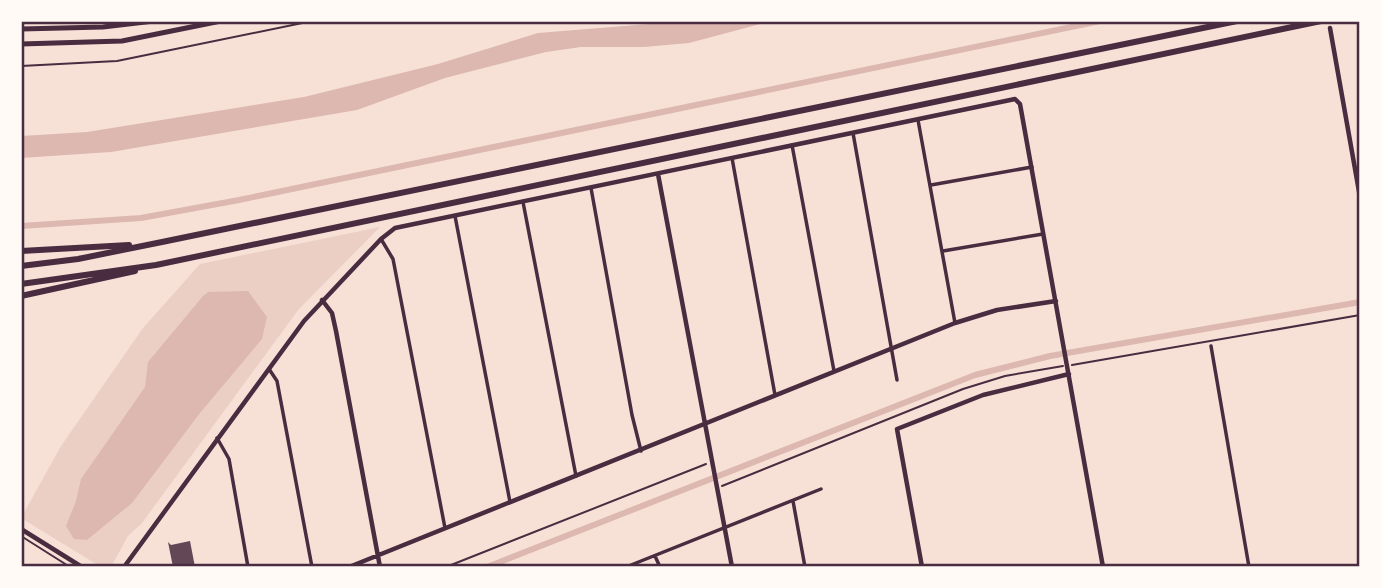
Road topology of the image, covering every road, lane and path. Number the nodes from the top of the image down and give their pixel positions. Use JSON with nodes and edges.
{"nodes":[{"id":1,"x":154,"y":21,"type":"edge"},
{"id":2,"x":221,"y":21,"type":"edge"},
{"id":3,"x":312,"y":21,"type":"edge"},
{"id":4,"x":1237,"y":21,"type":"edge"},
{"id":5,"x":1321,"y":21,"type":"edge"},
{"id":6,"x":1330,"y":28,"type":"dead end"},
{"id":7,"x":21,"y":29,"type":"edge"},
{"id":8,"x":21,"y":44,"type":"edge"},
{"id":9,"x":21,"y":66,"type":"edge"},
{"id":10,"x":918,"y":120,"type":"junction"},
{"id":11,"x":853,"y":133,"type":"junction"},
{"id":12,"x":792,"y":145,"type":"junction"},
{"id":13,"x":731,"y":157,"type":"junction"},
{"id":14,"x":1032,"y":167,"type":"junction"},
{"id":15,"x":658,"y":174,"type":"junction"},
{"id":16,"x":931,"y":185,"type":"junction"},
{"id":17,"x":591,"y":188,"type":"junction"},
{"id":18,"x":1360,"y":197,"type":"edge"},
{"id":19,"x":523,"y":202,"type":"junction"},
{"id":20,"x":455,"y":215,"type":"junction"},
{"id":21,"x":1043,"y":234,"type":"junction"},
{"id":22,"x":381,"y":239,"type":"junction"},
{"id":23,"x":163,"y":242,"type":"junction"},
{"id":24,"x":21,"y":251,"type":"edge"},
{"id":25,"x":943,"y":251,"type":"junction"},
{"id":26,"x":21,"y":265,"type":"edge"},
{"id":27,"x":156,"y":265,"type":"junction"},
{"id":28,"x":21,"y":284,"type":"edge"},
{"id":29,"x":21,"y":296,"type":"edge"},
{"id":30,"x":321,"y":300,"type":"junction"},
{"id":31,"x":1056,"y":300,"type":"junction"},
{"id":32,"x":955,"y":323,"type":"junction"},
{"id":33,"x":1210,"y":346,"type":"dead end"},
{"id":34,"x":891,"y":351,"type":"junction"},
{"id":35,"x":268,"y":368,"type":"junction"},
{"id":36,"x":835,"y":373,"type":"junction"},
{"id":37,"x":1069,"y":374,"type":"junction"},
{"id":38,"x":897,"y":380,"type":"dead end"},
{"id":39,"x":776,"y":397,"type":"junction"},
{"id":40,"x":706,"y":425,"type":"junction"},
{"id":41,"x":216,"y":437,"type":"junction"},
{"id":42,"x":641,"y":450,"type":"junction"},
{"id":43,"x":707,"y":463,"type":"dead end"},
{"id":44,"x":576,"y":476,"type":"junction"},
{"id":45,"x":821,"y":489,"type":"dead end"},
{"id":46,"x":793,"y":501,"type":"junction"},
{"id":47,"x":510,"y":502,"type":"junction"},
{"id":48,"x":445,"y":528,"type":"junction"},
{"id":49,"x":724,"y":528,"type":"junction"},
{"id":50,"x":21,"y":529,"type":"edge"},
{"id":51,"x":21,"y":536,"type":"edge"},
{"id":52,"x":378,"y":555,"type":"junction"},
{"id":53,"x":655,"y":556,"type":"junction"},
{"id":54,"x":70,"y":567,"type":"edge"},
{"id":55,"x":82,"y":567,"type":"edge"},
{"id":56,"x":124,"y":567,"type":"edge"},
{"id":57,"x":248,"y":567,"type":"edge"},
{"id":58,"x":312,"y":567,"type":"edge"},
{"id":59,"x":349,"y":567,"type":"edge"},
{"id":60,"x":380,"y":567,"type":"edge"},
{"id":61,"x":446,"y":567,"type":"edge"},
{"id":62,"x":626,"y":567,"type":"edge"},
{"id":63,"x":660,"y":567,"type":"edge"},
{"id":64,"x":732,"y":567,"type":"edge"},
{"id":65,"x":805,"y":567,"type":"edge"},
{"id":66,"x":922,"y":567,"type":"edge"},
{"id":67,"x":1103,"y":567,"type":"edge"},
{"id":68,"x":1249,"y":567,"type":"edge"}],
"edges":[{"from":1,"to":7,"type":"highway"},
{"from":2,"to":8,"type":"highway"},
{"from":3,"to":9,"type":"path"},
{"from":4,"to":23,"type":"highway"},
{"from":5,"to":27,"type":"highway"},
{"from":6,"to":18,"type":"street"},
{"from":10,"to":11,"type":"street"},
{"from":10,"to":14,"type":"street"},
{"from":10,"to":16,"type":"street"},
{"from":11,"to":12,"type":"street"},
{"from":11,"to":34,"type":"street"},
{"from":12,"to":13,"type":"street"},
{"from":12,"to":36,"type":"street"},
{"from":13,"to":15,"type":"street"},
{"from":13,"to":39,"type":"street"},
{"from":14,"to":16,"type":"street"},
{"from":14,"to":21,"type":"street"},
{"from":15,"to":17,"type":"street"},
{"from":15,"to":40,"type":"street"},
{"from":16,"to":25,"type":"street"},
{"from":17,"to":19,"type":"street"},
{"from":17,"to":42,"type":"street"},
{"from":19,"to":20,"type":"street"},
{"from":19,"to":44,"type":"street"},
{"from":20,"to":22,"type":"street"},
{"from":20,"to":47,"type":"street"},
{"from":21,"to":25,"type":"street"},
{"from":21,"to":31,"type":"street"},
{"from":22,"to":30,"type":"street"},
{"from":22,"to":48,"type":"street"},
{"from":23,"to":24,"type":"highway"},
{"from":23,"to":26,"type":"highway"},
{"from":25,"to":32,"type":"street"},
{"from":27,"to":28,"type":"highway"},
{"from":27,"to":29,"type":"highway"},
{"from":30,"to":35,"type":"street"},
{"from":30,"to":52,"type":"street"},
{"from":31,"to":32,"type":"street"},
{"from":31,"to":37,"type":"street"},
{"from":32,"to":34,"type":"street"},
{"from":33,"to":68,"type":"street"},
{"from":34,"to":36,"type":"street"},
{"from":34,"to":38,"type":"street"},
{"from":35,"to":41,"type":"street"},
{"from":35,"to":58,"type":"street"},
{"from":36,"to":39,"type":"street"},
{"from":37,"to":66,"type":"street"},
{"from":37,"to":67,"type":"street"},
{"from":39,"to":40,"type":"street"},
{"from":40,"to":42,"type":"street"},
{"from":40,"to":49,"type":"street"},
{"from":41,"to":56,"type":"street"},
{"from":41,"to":57,"type":"street"},
{"from":42,"to":44,"type":"street"},
{"from":43,"to":61,"type":"path"},
{"from":44,"to":47,"type":"street"},
{"from":45,"to":46,"type":"street"},
{"from":46,"to":49,"type":"street"},
{"from":46,"to":65,"type":"street"},
{"from":47,"to":48,"type":"street"},
{"from":48,"to":52,"type":"street"},
{"from":49,"to":53,"type":"street"},
{"from":49,"to":64,"type":"street"},
{"from":50,"to":55,"type":"street"},
{"from":51,"to":54,"type":"path"},
{"from":52,"to":59,"type":"street"},
{"from":52,"to":60,"type":"street"},
{"from":53,"to":62,"type":"street"},
{"from":53,"to":63,"type":"street"}]}
